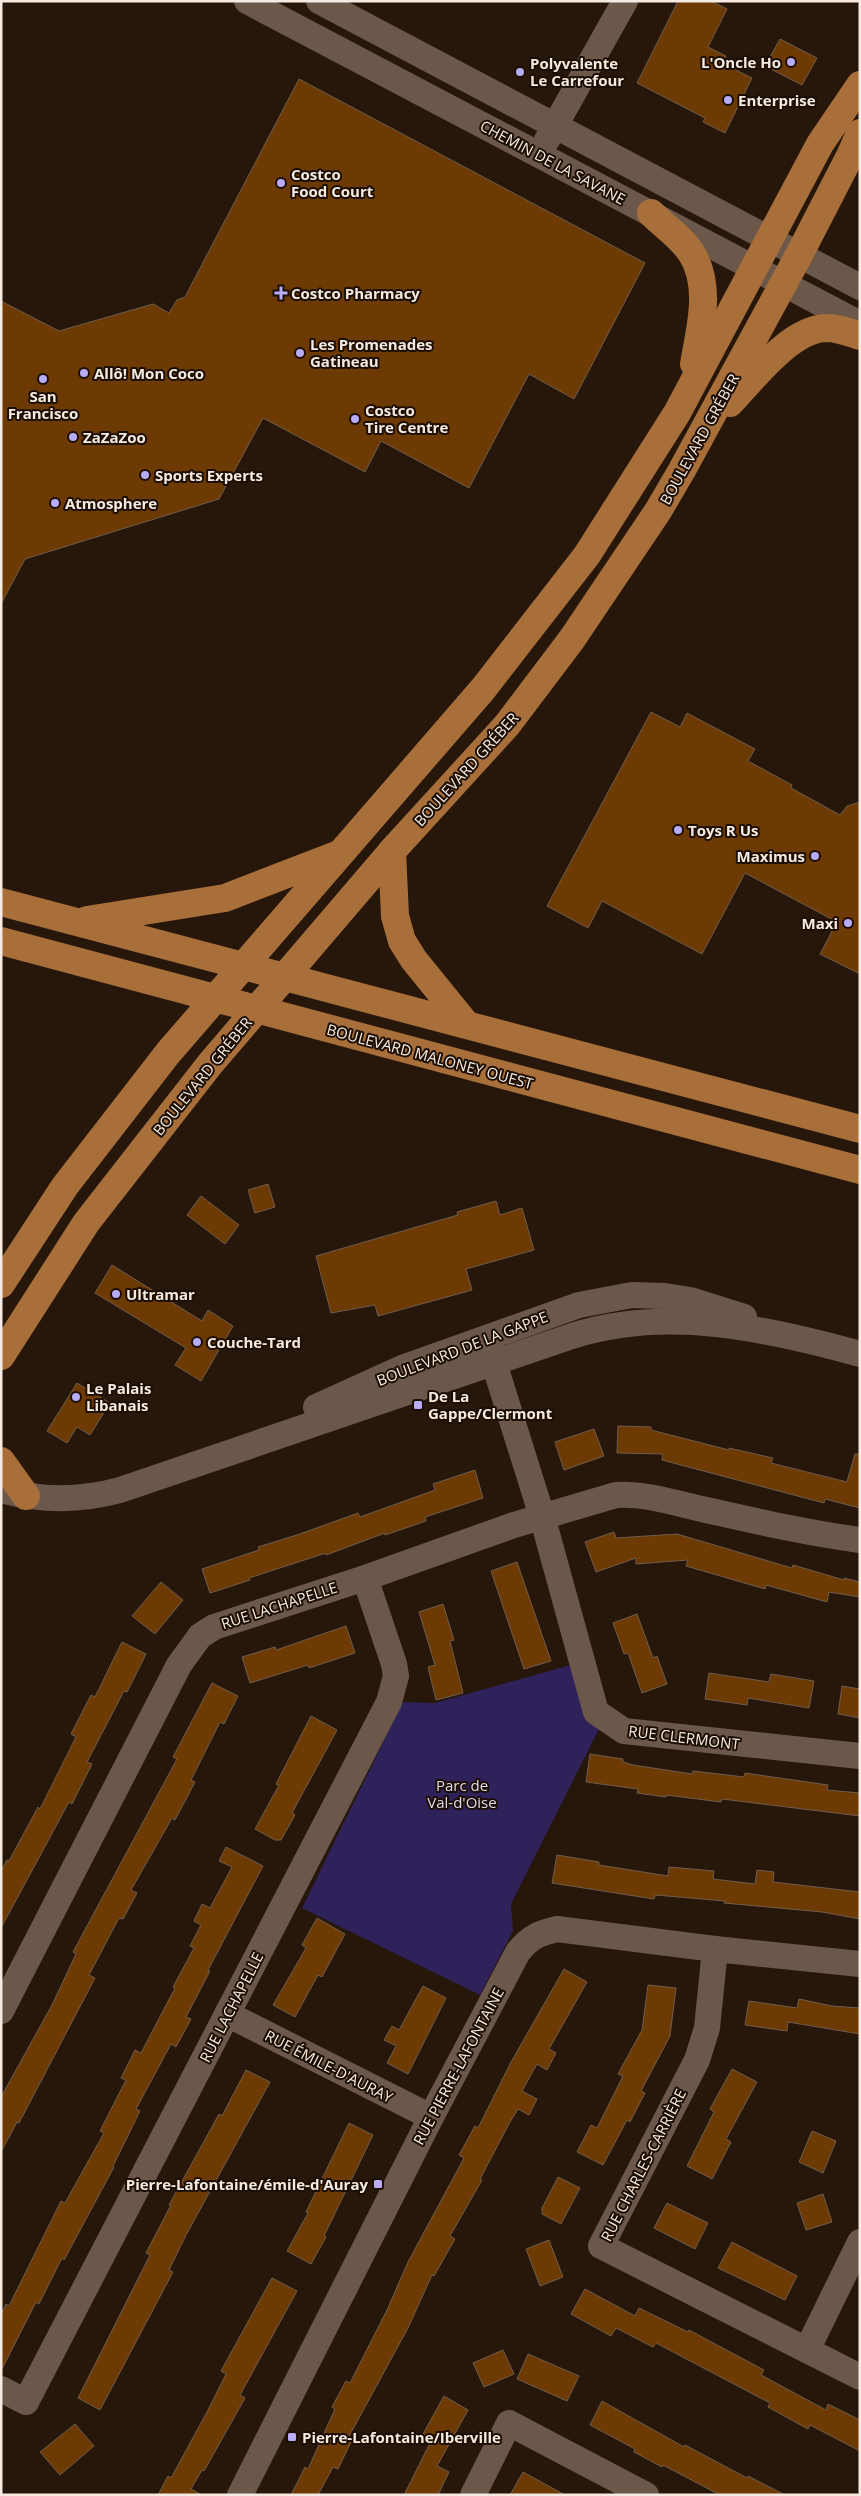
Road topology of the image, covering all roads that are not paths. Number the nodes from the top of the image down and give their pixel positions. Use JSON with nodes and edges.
{"nodes":[{"id":1,"x":247,"y":1,"type":"edge"},
{"id":2,"x":319,"y":1,"type":"edge"},
{"id":3,"x":625,"y":1,"type":"edge"},
{"id":4,"x":860,"y":85,"type":"edge"},
{"id":5,"x":556,"y":125,"type":"junction"},
{"id":6,"x":860,"y":133,"type":"edge"},
{"id":7,"x":540,"y":155,"type":"junction"},
{"id":8,"x":651,"y":213,"type":"junction"},
{"id":9,"x":770,"y":239,"type":"junction"},
{"id":10,"x":799,"y":255,"type":"junction"},
{"id":11,"x":755,"y":268,"type":"junction"},
{"id":12,"x":784,"y":283,"type":"junction"},
{"id":13,"x":860,"y":287,"type":"edge"},
{"id":14,"x":860,"y":324,"type":"edge"},
{"id":15,"x":860,"y":336,"type":"edge"},
{"id":16,"x":689,"y":390,"type":"junction"},
{"id":17,"x":706,"y":428,"type":"junction"},
{"id":18,"x":392,"y":850,"type":"junction"},
{"id":19,"x":342,"y":852,"type":"junction"},
{"id":20,"x":1,"y":902,"type":"edge"},
{"id":21,"x":75,"y":922,"type":"junction"},
{"id":22,"x":1,"y":941,"type":"edge"},
{"id":23,"x":244,"y":966,"type":"junction"},
{"id":24,"x":284,"y":976,"type":"junction"},
{"id":25,"x":215,"y":998,"type":"junction"},
{"id":26,"x":256,"y":1010,"type":"junction"},
{"id":27,"x":466,"y":1024,"type":"junction"},
{"id":28,"x":860,"y":1129,"type":"edge"},
{"id":29,"x":860,"y":1170,"type":"edge"},
{"id":30,"x":1,"y":1284,"type":"edge"},
{"id":31,"x":486,"y":1338,"type":"junction"},
{"id":32,"x":803,"y":1339,"type":"junction"},
{"id":33,"x":860,"y":1354,"type":"edge"},
{"id":34,"x":1,"y":1356,"type":"edge"},
{"id":35,"x":493,"y":1362,"type":"junction"},
{"id":36,"x":1,"y":1461,"type":"edge"},
{"id":37,"x":134,"y":1486,"type":"junction"},
{"id":38,"x":14,"y":1493,"type":"edge"},
{"id":39,"x":542,"y":1516,"type":"junction"},
{"id":40,"x":860,"y":1540,"type":"edge"},
{"id":41,"x":365,"y":1578,"type":"junction"},
{"id":42,"x":860,"y":1756,"type":"edge"},
{"id":43,"x":716,"y":1949,"type":"junction"},
{"id":44,"x":860,"y":1964,"type":"edge"},
{"id":45,"x":1,"y":2011,"type":"edge"},
{"id":46,"x":227,"y":2014,"type":"junction"},
{"id":47,"x":431,"y":2117,"type":"junction"},
{"id":48,"x":860,"y":2242,"type":"edge"},
{"id":49,"x":806,"y":2350,"type":"junction"},
{"id":50,"x":860,"y":2377,"type":"edge"},
{"id":51,"x":1,"y":2389,"type":"edge"},
{"id":52,"x":240,"y":2495,"type":"edge"},
{"id":53,"x":473,"y":2495,"type":"edge"},
{"id":54,"x":646,"y":2495,"type":"edge"}],
"edges":[{"from":1,"to":7,"type":"street","name":"CHEMIN DE LA SAVANE"},
{"from":2,"to":5,"type":"street"},
{"from":3,"to":5,"type":"street"},
{"from":4,"to":9,"type":"main road"},
{"from":5,"to":7,"type":"street"},
{"from":5,"to":9,"type":"street"},
{"from":6,"to":10,"type":"main road","name":"BOULEVARD GRÉBER"},
{"from":7,"to":8,"type":"street","name":"CHEMIN DE LA SAVANE"},
{"from":8,"to":11,"type":"street","name":"CHEMIN DE LA SAVANE"},
{"from":8,"to":16,"type":"main road"},
{"from":9,"to":10,"type":"street"},
{"from":9,"to":11,"type":"main road"},
{"from":10,"to":12,"type":"main road","name":"BOULEVARD GRÉBER"},
{"from":10,"to":13,"type":"street"},
{"from":11,"to":12,"type":"street","name":"CHEMIN DE LA SAVANE"},
{"from":11,"to":16,"type":"main road"},
{"from":12,"to":14,"type":"street","name":"CHEMIN DE LA SAVANE"},
{"from":12,"to":17,"type":"main road","name":"BOULEVARD GRÉBER"},
{"from":15,"to":17,"type":"main road"},
{"from":16,"to":19,"type":"main road"},
{"from":17,"to":18,"type":"main road","name":"BOULEVARD GRÉBER"},
{"from":18,"to":24,"type":"main road","name":"BOULEVARD GRÉBER"},
{"from":18,"to":27,"type":"main road"},
{"from":19,"to":21,"type":"main road"},
{"from":19,"to":23,"type":"main road"},
{"from":20,"to":21,"type":"main road"},
{"from":21,"to":23,"type":"main road"},
{"from":22,"to":25,"type":"main road","name":"BOULEVARD MALONEY OUEST"},
{"from":23,"to":24,"type":"main road"},
{"from":23,"to":25,"type":"main road"},
{"from":24,"to":26,"type":"main road","name":"BOULEVARD GRÉBER"},
{"from":24,"to":27,"type":"main road"},
{"from":25,"to":26,"type":"main road","name":"BOULEVARD MALONEY OUEST"},
{"from":25,"to":30,"type":"main road"},
{"from":26,"to":29,"type":"main road","name":"BOULEVARD MALONEY OUEST"},
{"from":26,"to":34,"type":"main road","name":"BOULEVARD GRÉBER"},
{"from":27,"to":28,"type":"main road"},
{"from":31,"to":32,"type":"street","name":"BOULEVARD DE LA GAPPE"},
{"from":31,"to":35,"type":"street","name":"RUE CLERMONT"},
{"from":31,"to":37,"type":"street","name":"BOULEVARD DE LA GAPPE"},
{"from":32,"to":33,"type":"street","name":"BOULEVARD DE LA GAPPE"},
{"from":32,"to":35,"type":"street","name":"BOULEVARD DE LA GAPPE"},
{"from":35,"to":37,"type":"street","name":"BOULEVARD DE LA GAPPE"},
{"from":35,"to":39,"type":"street","name":"RUE CLERMONT"},
{"from":36,"to":38,"type":"main road"},
{"from":37,"to":38,"type":"street","name":"BOULEVARD DE LA GAPPE"},
{"from":39,"to":40,"type":"street"},
{"from":39,"to":41,"type":"street","name":"RUE LACHAPELLE"},
{"from":39,"to":42,"type":"street","name":"RUE CLERMONT"},
{"from":41,"to":45,"type":"street","name":"RUE LACHAPELLE"},
{"from":41,"to":46,"type":"street","name":"RUE LACHAPELLE"},
{"from":43,"to":44,"type":"street","name":"RUE PIERRE-LAFONTAINE"},
{"from":43,"to":47,"type":"street","name":"RUE PIERRE-LAFONTAINE"},
{"from":43,"to":49,"type":"street","name":"RUE CHARLES-CARRIÈRE"},
{"from":46,"to":47,"type":"street","name":"RUE ÉMILE-D'AURAY"},
{"from":46,"to":51,"type":"street","name":"RUE LACHAPELLE"},
{"from":47,"to":52,"type":"street","name":"RUE PIERRE-LAFONTAINE"},
{"from":48,"to":49,"type":"street"},
{"from":49,"to":50,"type":"street","name":"RUE CHARLES-CARRIÈRE"},
{"from":53,"to":54,"type":"street"}]}
